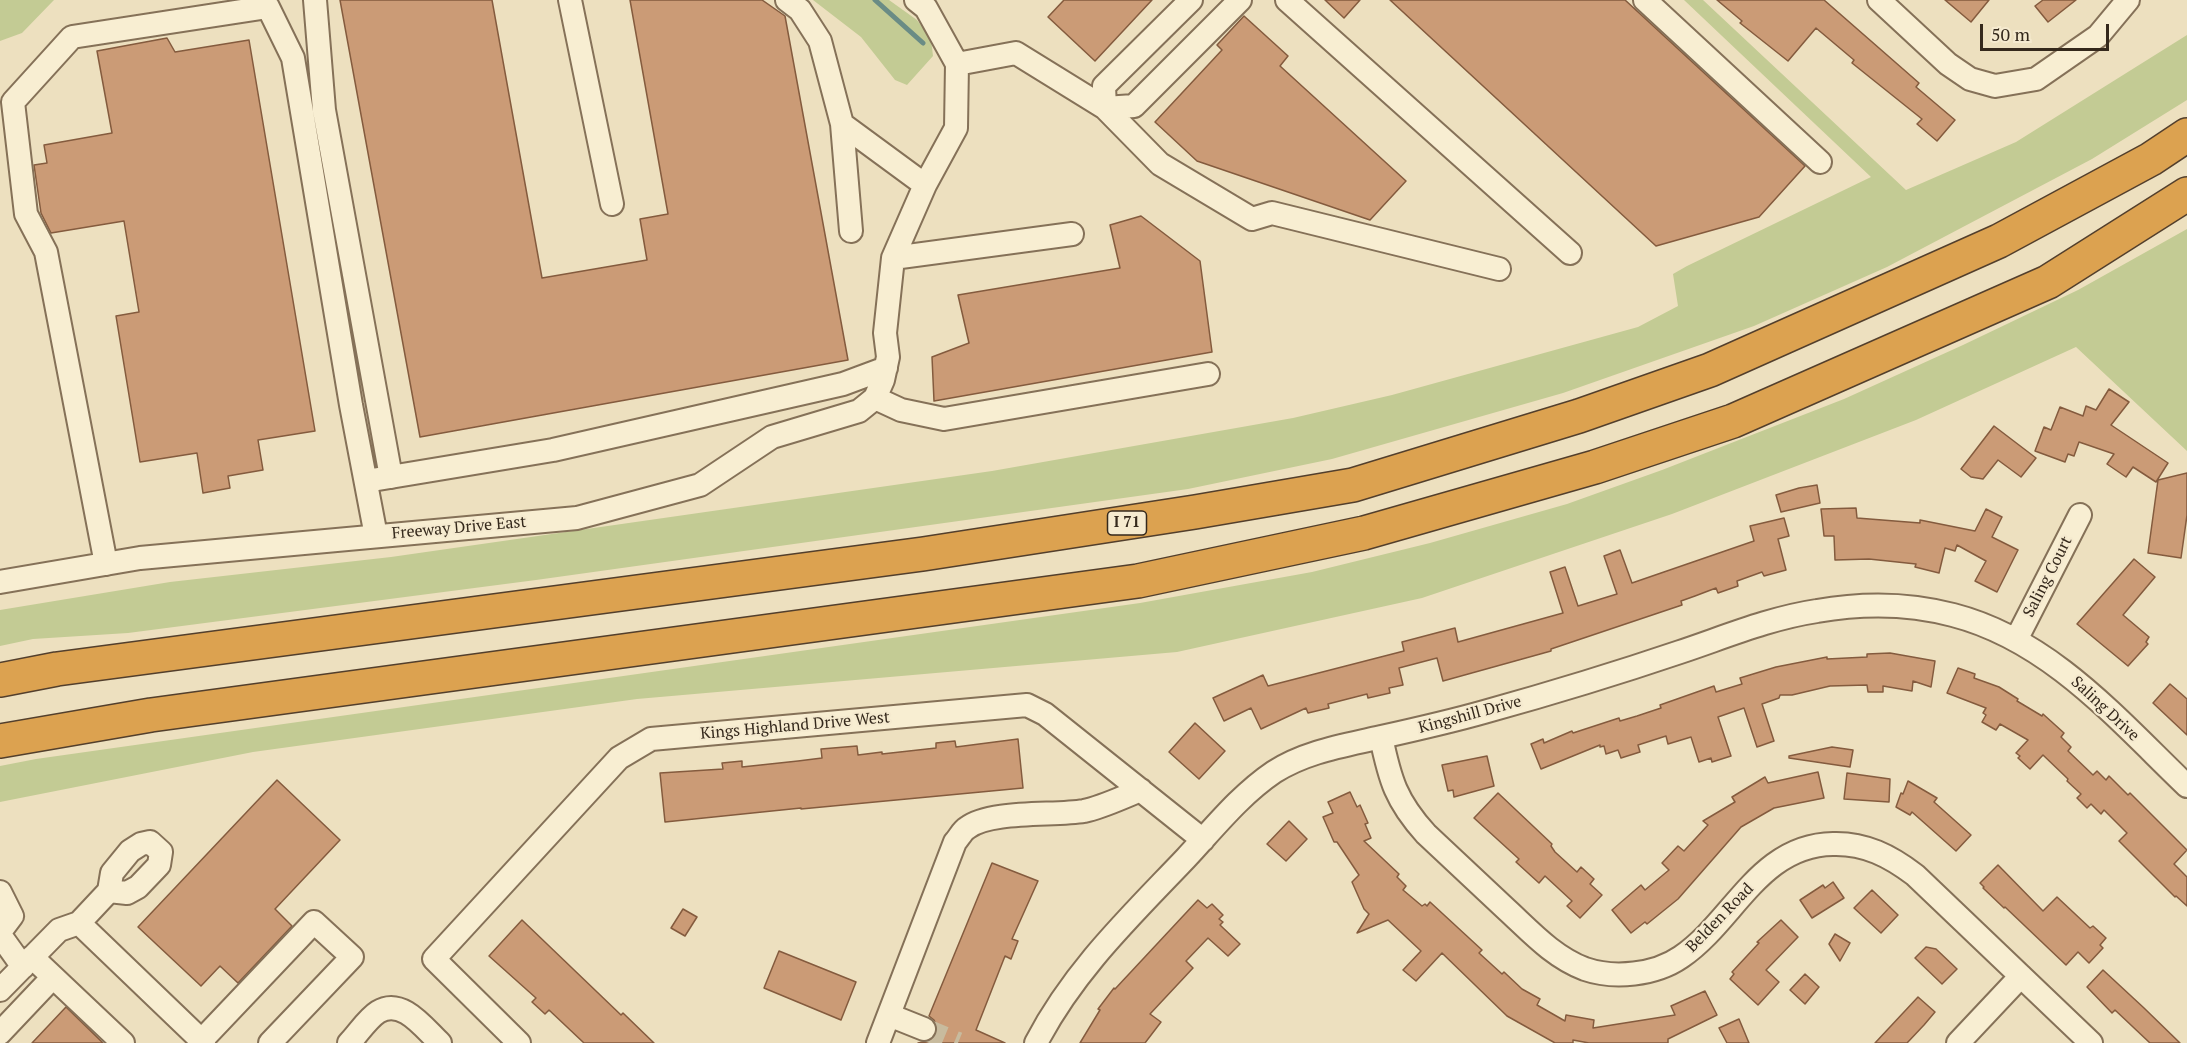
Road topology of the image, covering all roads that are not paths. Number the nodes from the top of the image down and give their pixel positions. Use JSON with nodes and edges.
{"nodes":[{"id":1,"x":315,"y":0,"type":"edge"},
{"id":2,"x":570,"y":0,"type":"edge"},
{"id":3,"x":787,"y":0,"type":"edge"},
{"id":4,"x":916,"y":0,"type":"edge"},
{"id":5,"x":1191,"y":0,"type":"edge"},
{"id":6,"x":1240,"y":0,"type":"edge"},
{"id":7,"x":1287,"y":0,"type":"edge"},
{"id":8,"x":1645,"y":0,"type":"edge"},
{"id":9,"x":1879,"y":0,"type":"edge"},
{"id":10,"x":2128,"y":0,"type":"edge"},
{"id":11,"x":238,"y":6,"type":"edge"},
{"id":12,"x":183,"y":10,"type":"edge"},
{"id":13,"x":957,"y":64,"type":"junction"},
{"id":14,"x":1105,"y":108,"type":"junction"},
{"id":15,"x":842,"y":124,"type":"junction"},
{"id":16,"x":2187,"y":135,"type":"edge"},
{"id":17,"x":1820,"y":162,"type":"dead end"},
{"id":18,"x":926,"y":185,"type":"junction"},
{"id":19,"x":2187,"y":194,"type":"edge"},
{"id":20,"x":612,"y":204,"type":"dead end"},
{"id":21,"x":851,"y":231,"type":"dead end"},
{"id":22,"x":1072,"y":234,"type":"dead end"},
{"id":23,"x":1570,"y":253,"type":"dead end"},
{"id":24,"x":893,"y":258,"type":"junction"},
{"id":25,"x":1499,"y":269,"type":"dead end"},
{"id":26,"x":1208,"y":374,"type":"dead end"},
{"id":27,"x":881,"y":382,"type":"junction"},
{"id":28,"x":391,"y":477,"type":"junction"},
{"id":29,"x":366,"y":481,"type":"junction"},
{"id":30,"x":2080,"y":515,"type":"dead end"},
{"id":31,"x":376,"y":536,"type":"junction"},
{"id":32,"x":105,"y":564,"type":"junction"},
{"id":33,"x":0,"y":582,"type":"edge"},
{"id":34,"x":2016,"y":640,"type":"junction"},
{"id":35,"x":0,"y":680,"type":"edge"},
{"id":36,"x":1380,"y":737,"type":"junction"},
{"id":37,"x":0,"y":741,"type":"edge"},
{"id":38,"x":2187,"y":786,"type":"edge"},
{"id":39,"x":1141,"y":790,"type":"junction"},
{"id":40,"x":1203,"y":840,"type":"junction"},
{"id":41,"x":109,"y":891,"type":"dead end"},
{"id":42,"x":0,"y":892,"type":"edge"},
{"id":43,"x":79,"y":923,"type":"junction"},
{"id":44,"x":0,"y":933,"type":"edge"},
{"id":45,"x":30,"y":960,"type":"junction"},
{"id":46,"x":2021,"y":976,"type":"junction"},
{"id":47,"x":53,"y":977,"type":"junction"},
{"id":48,"x":0,"y":990,"type":"edge"},
{"id":49,"x":889,"y":1015,"type":"junction"},
{"id":50,"x":924,"y":1029,"type":"tunnel mouth"},
{"id":51,"x":0,"y":1033,"type":"edge"},
{"id":52,"x":202,"y":1042,"type":"edge"},
{"id":53,"x":123,"y":1043,"type":"edge"},
{"id":54,"x":270,"y":1043,"type":"edge"},
{"id":55,"x":349,"y":1043,"type":"edge"},
{"id":56,"x":440,"y":1043,"type":"edge"},
{"id":57,"x":519,"y":1043,"type":"edge"},
{"id":58,"x":878,"y":1043,"type":"edge"},
{"id":59,"x":1036,"y":1043,"type":"edge"},
{"id":60,"x":1959,"y":1043,"type":"edge"},
{"id":61,"x":2091,"y":1043,"type":"edge"}],
"edges":[{"from":1,"to":28,"type":"street"},
{"from":2,"to":20,"type":"street"},
{"from":3,"to":15,"type":"street"},
{"from":4,"to":13,"type":"street"},
{"from":5,"to":14,"type":"street"},
{"from":6,"to":14,"type":"street"},
{"from":7,"to":23,"type":"street"},
{"from":8,"to":17,"type":"street"},
{"from":9,"to":10,"type":"street"},
{"from":11,"to":12,"type":"street"},
{"from":11,"to":29,"type":"street"},
{"from":12,"to":32,"type":"street"},
{"from":13,"to":14,"type":"street"},
{"from":13,"to":18,"type":"street"},
{"from":14,"to":25,"type":"street"},
{"from":15,"to":18,"type":"street"},
{"from":15,"to":21,"type":"street"},
{"from":16,"to":35,"type":"highway","number":"I 71"},
{"from":18,"to":24,"type":"street"},
{"from":19,"to":37,"type":"highway"},
{"from":22,"to":24,"type":"street"},
{"from":24,"to":27,"type":"street"},
{"from":26,"to":27,"type":"street"},
{"from":27,"to":28,"type":"street"},
{"from":27,"to":31,"type":"street","name":"Freeway Drive East"},
{"from":28,"to":29,"type":"street"},
{"from":29,"to":31,"type":"street"},
{"from":30,"to":34,"type":"street","name":"Saling Court"},
{"from":31,"to":32,"type":"street","name":"Freeway Drive East"},
{"from":32,"to":33,"type":"street","name":"Freeway Drive East"},
{"from":34,"to":36,"type":"street","name":"Kingshill Drive"},
{"from":34,"to":38,"type":"street","name":"Saling Drive"},
{"from":36,"to":40,"type":"street","name":"Kingshill Drive"},
{"from":36,"to":46,"type":"street","name":"Belden Road"},
{"from":39,"to":40,"type":"street","name":"Kings Highland Drive West"},
{"from":39,"to":49,"type":"street"},
{"from":39,"to":57,"type":"street","name":"Kings Highland Drive West"},
{"from":40,"to":59,"type":"street","name":"Kingshill Drive"},
{"from":41,"to":43,"type":"street"},
{"from":42,"to":44,"type":"street"},
{"from":43,"to":45,"type":"street"},
{"from":43,"to":52,"type":"street"},
{"from":44,"to":45,"type":"street"},
{"from":45,"to":47,"type":"street"},
{"from":45,"to":48,"type":"street"},
{"from":46,"to":60,"type":"street"},
{"from":46,"to":61,"type":"street","name":"Belden Road"},
{"from":47,"to":51,"type":"street"},
{"from":47,"to":53,"type":"street"},
{"from":49,"to":50,"type":"street"},
{"from":49,"to":58,"type":"street"},
{"from":52,"to":54,"type":"street"},
{"from":55,"to":56,"type":"street"}]}
